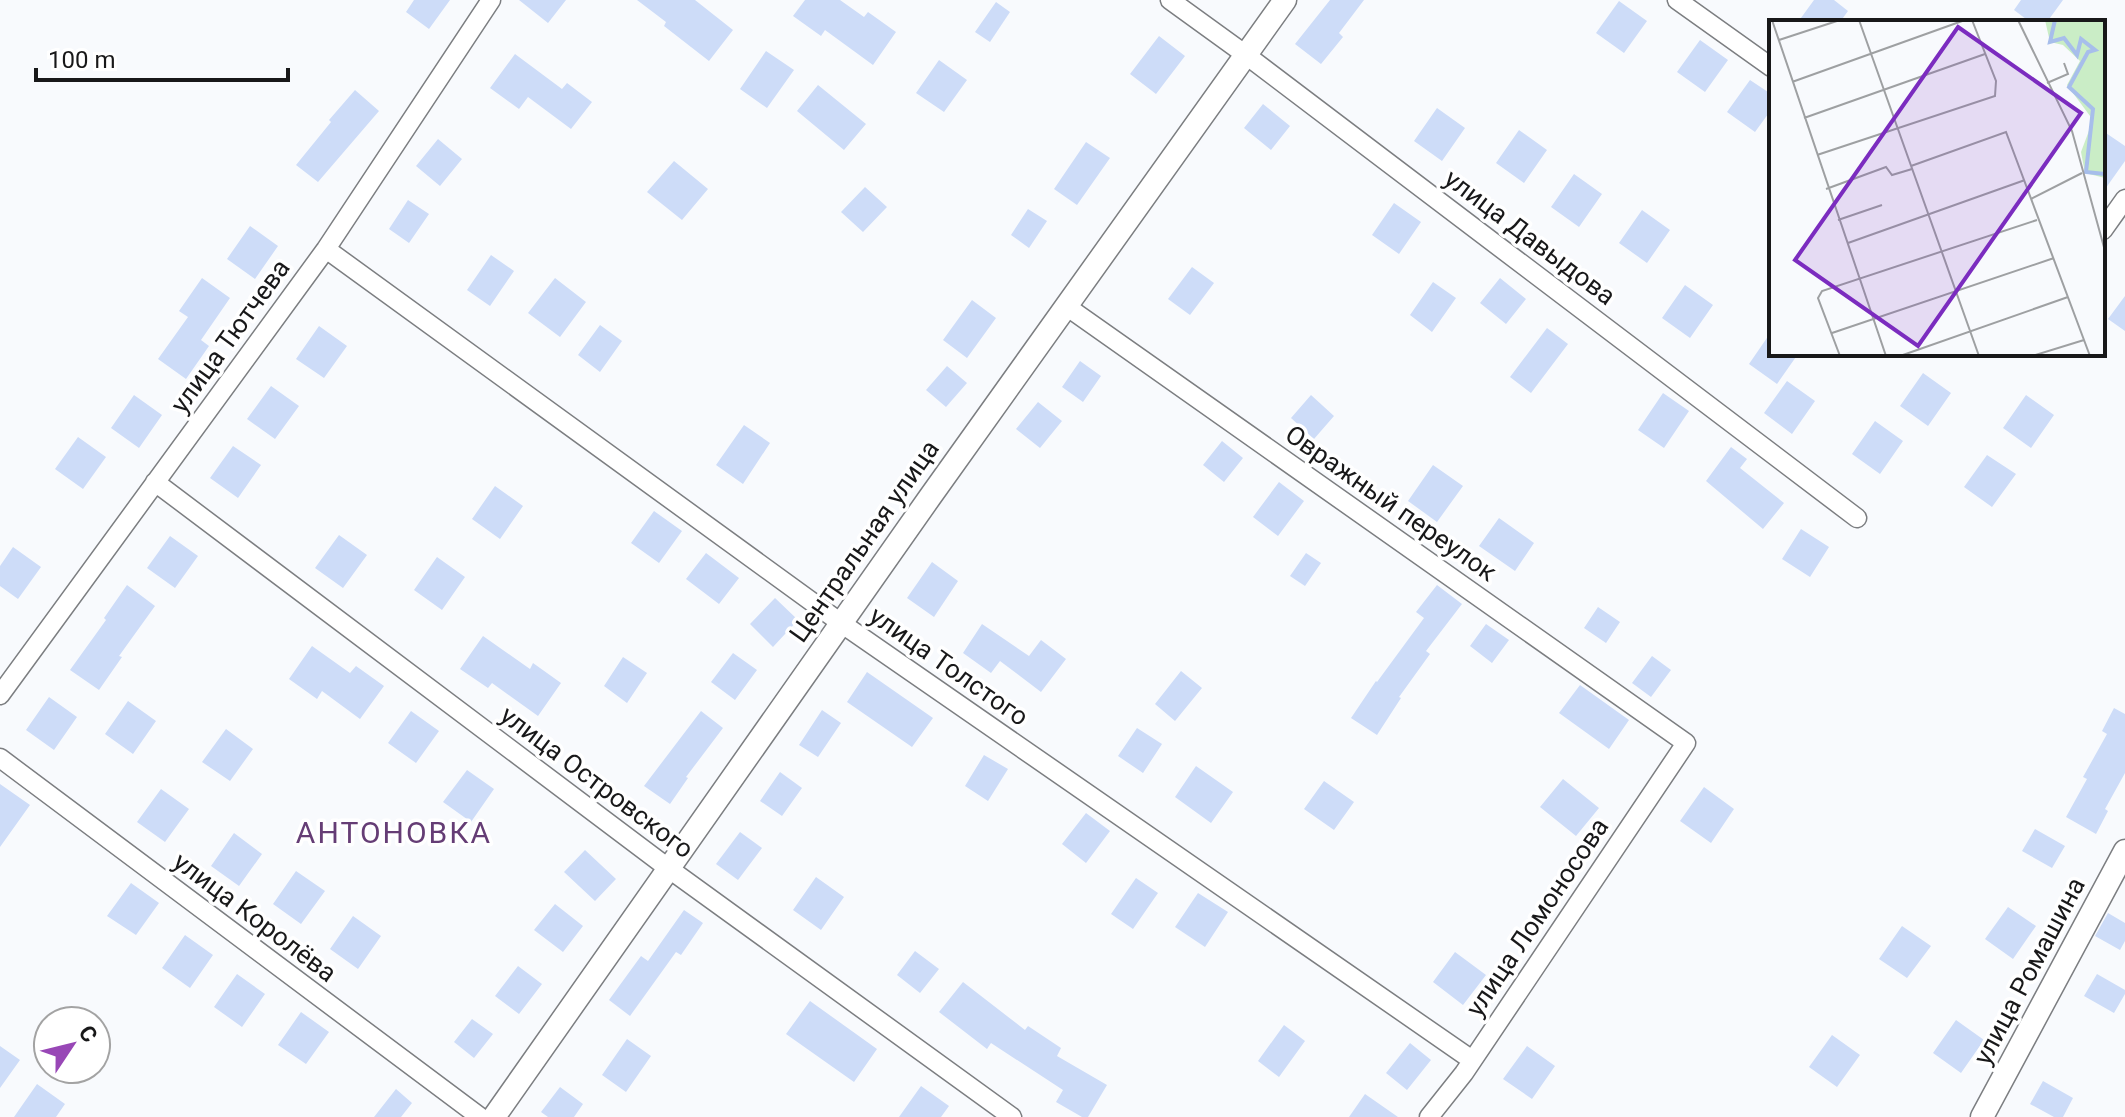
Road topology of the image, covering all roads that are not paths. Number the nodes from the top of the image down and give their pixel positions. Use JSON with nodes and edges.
{"nodes":[{"id":1,"x":491,"y":0,"type":"edge"},
{"id":2,"x":1170,"y":0,"type":"edge"},
{"id":3,"x":1285,"y":0,"type":"edge"},
{"id":4,"x":1677,"y":0,"type":"edge"},
{"id":5,"x":1246,"y":55,"type":"junction"},
{"id":6,"x":1769,"y":66,"type":"edge"},
{"id":7,"x":2125,"y":199,"type":"edge"},
{"id":8,"x":2105,"y":227,"type":"edge"},
{"id":9,"x":326,"y":249,"type":"junction"},
{"id":10,"x":1066,"y":306,"type":"junction"},
{"id":11,"x":155,"y":482,"type":"junction"},
{"id":12,"x":1857,"y":518,"type":"dead end"},
{"id":13,"x":841,"y":623,"type":"junction"},
{"id":14,"x":0,"y":695,"type":"edge"},
{"id":15,"x":1686,"y":743,"type":"joint"},
{"id":16,"x":0,"y":758,"type":"edge"},
{"id":17,"x":2125,"y":851,"type":"edge"},
{"id":18,"x":668,"y":868,"type":"junction"},
{"id":19,"x":1472,"y":1060,"type":"junction"},
{"id":20,"x":480,"y":1117,"type":"edge"},
{"id":21,"x":494,"y":1117,"type":"edge"},
{"id":22,"x":1012,"y":1117,"type":"edge"},
{"id":23,"x":1429,"y":1117,"type":"edge"},
{"id":24,"x":1982,"y":1117,"type":"edge"}],
"edges":[{"from":1,"to":9,"type":"street","name":"улица Тютчева"},
{"from":2,"to":5,"type":"street","name":"улица Давыдова"},
{"from":3,"to":5,"type":"street","name":"Центральная улица"},
{"from":4,"to":6,"type":"street"},
{"from":5,"to":10,"type":"street","name":"Центральная улица"},
{"from":5,"to":12,"type":"street","name":"улица Давыдова"},
{"from":7,"to":8,"type":"street"},
{"from":9,"to":11,"type":"street","name":"улица Тютчева"},
{"from":9,"to":13,"type":"street","name":"улица Толстого"},
{"from":10,"to":13,"type":"street","name":"Центральная улица"},
{"from":10,"to":15,"type":"street","name":"Овражный переулок"},
{"from":11,"to":14,"type":"street","name":"улица Тютчева"},
{"from":11,"to":18,"type":"street","name":"улица Островского"},
{"from":13,"to":18,"type":"street","name":"Центральная улица"},
{"from":13,"to":19,"type":"street","name":"улица Толстого"},
{"from":15,"to":19,"type":"street","name":"улица Ломоносова"},
{"from":16,"to":20,"type":"street","name":"улица Королёва"},
{"from":17,"to":24,"type":"street","name":"улица Ромашина"},
{"from":18,"to":21,"type":"street","name":"Центральная улица"},
{"from":18,"to":22,"type":"street","name":"улица Островского"},
{"from":19,"to":23,"type":"street","name":"улица Ломоносова"}]}
